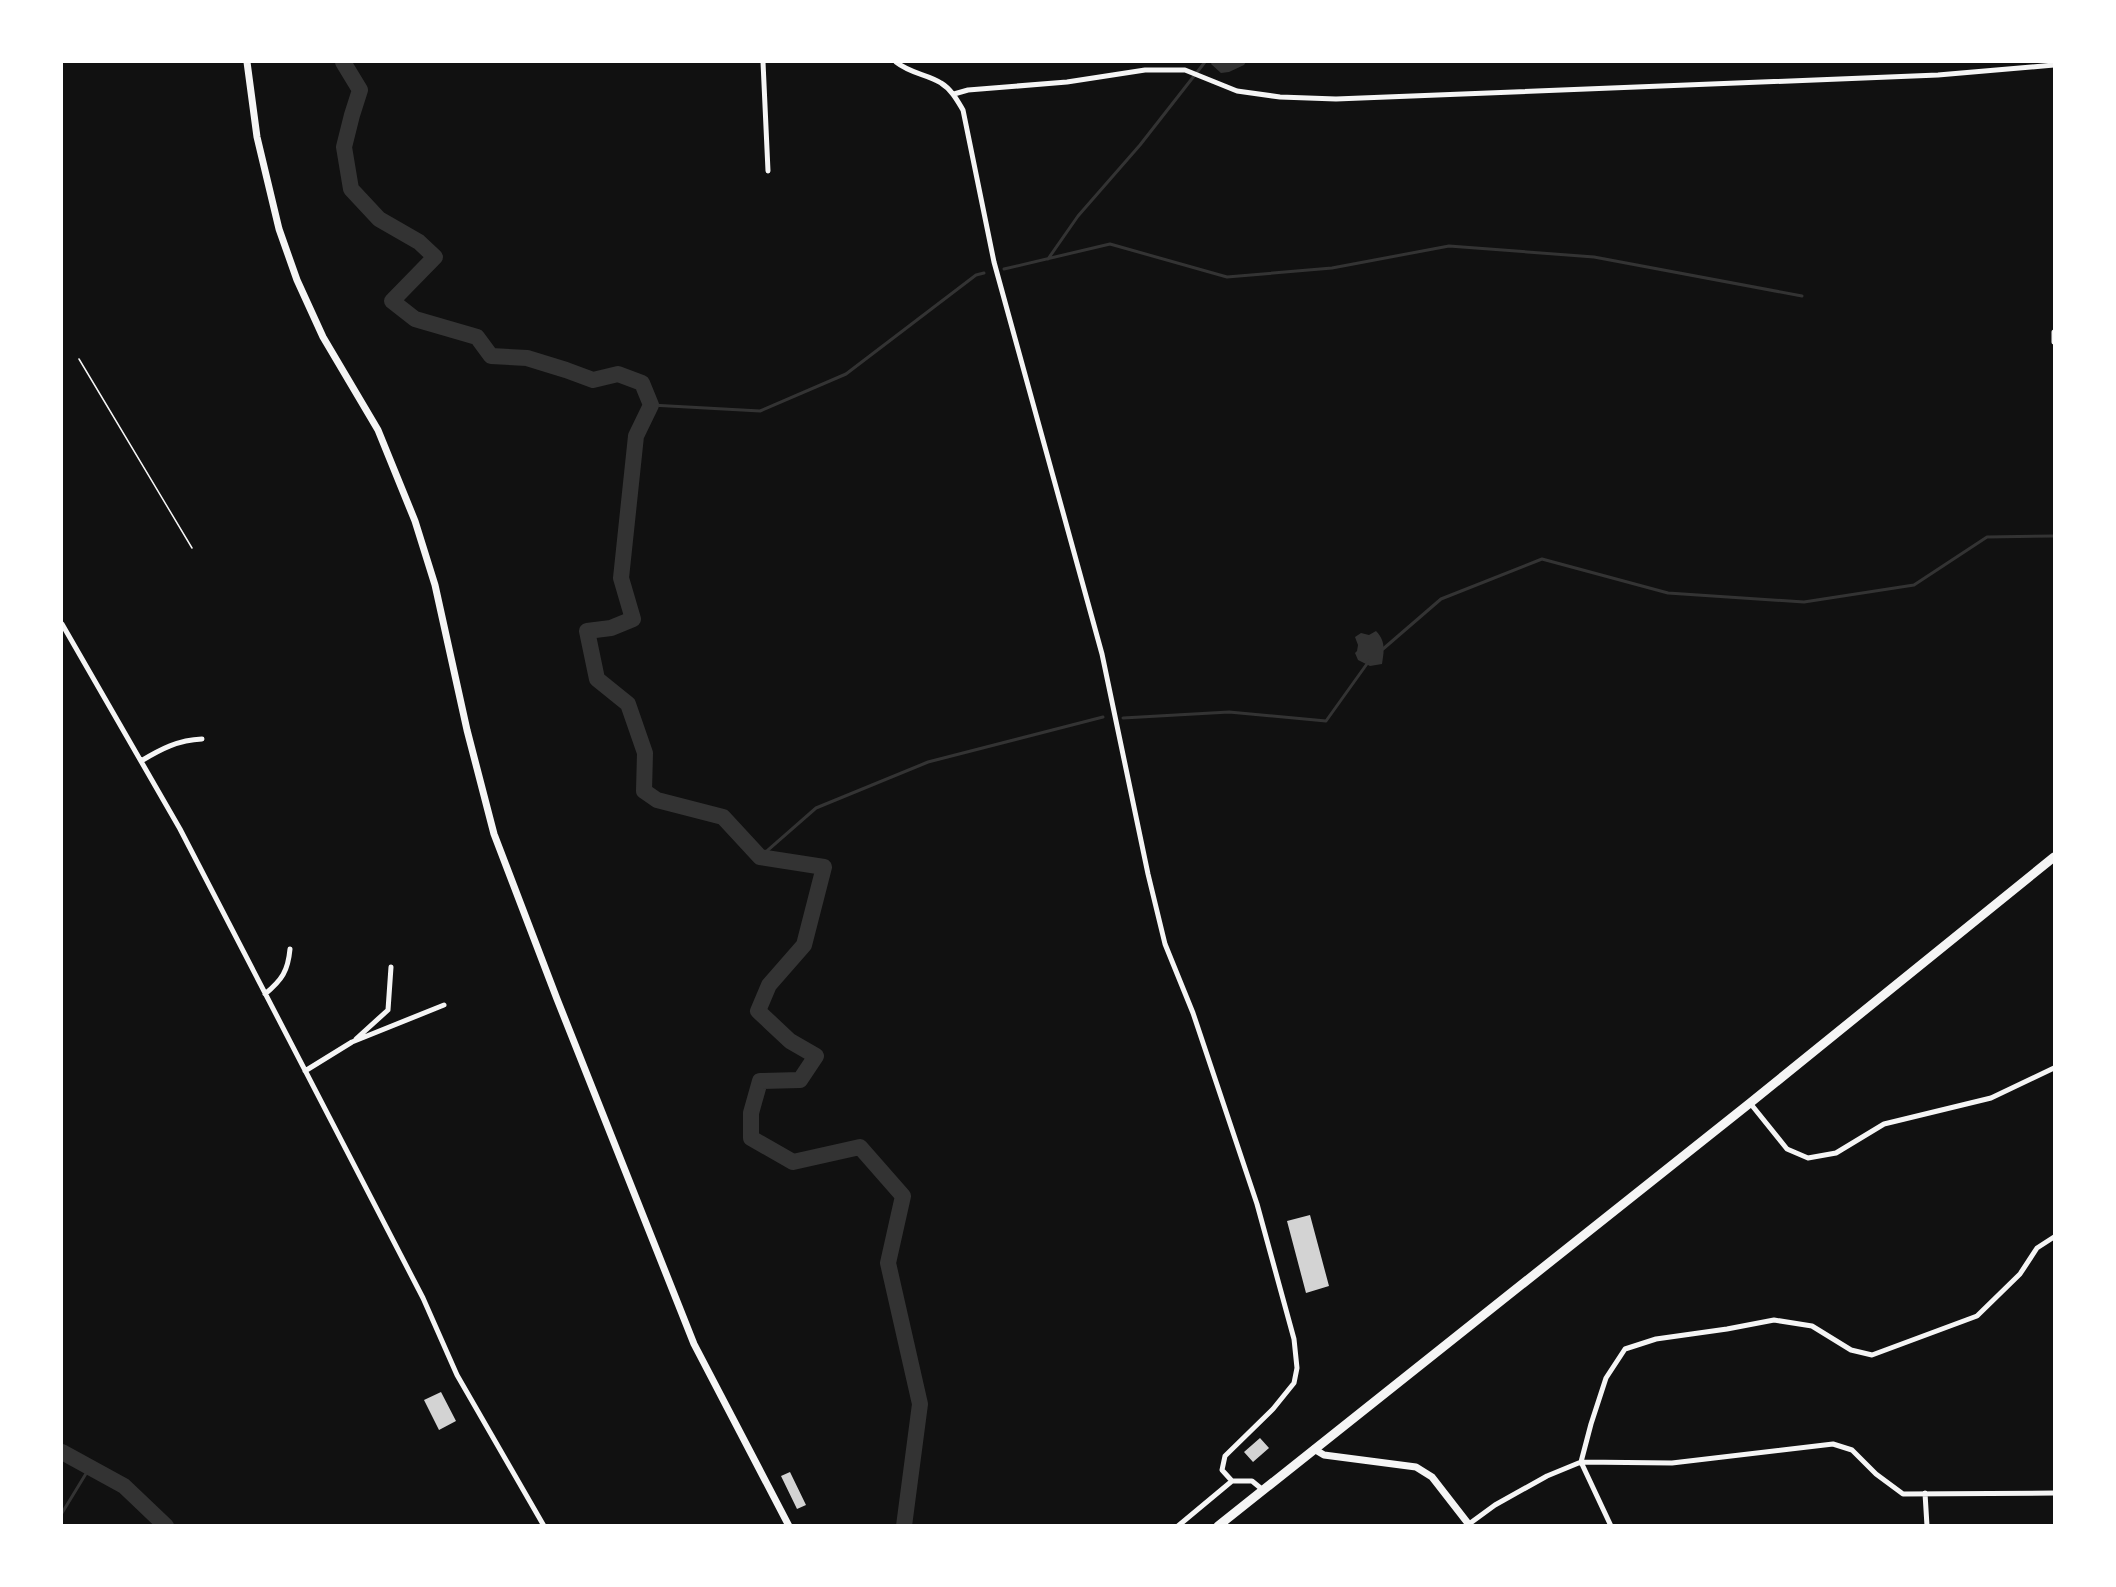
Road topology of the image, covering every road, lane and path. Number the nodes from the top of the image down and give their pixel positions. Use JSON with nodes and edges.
{"nodes":[{"id":1,"x":247,"y":62,"type":"edge"},
{"id":2,"x":763,"y":62,"type":"edge"},
{"id":3,"x":896,"y":62,"type":"edge"},
{"id":4,"x":2055,"y":65,"type":"edge"},
{"id":5,"x":954,"y":94,"type":"junction"},
{"id":6,"x":768,"y":171,"type":"dead end"},
{"id":7,"x":2055,"y":332,"type":"edge"},
{"id":8,"x":2055,"y":342,"type":"edge"},
{"id":9,"x":79,"y":359,"type":"dead end"},
{"id":10,"x":192,"y":548,"type":"dead end"},
{"id":11,"x":62,"y":624,"type":"edge"},
{"id":12,"x":202,"y":739,"type":"dead end"},
{"id":13,"x":141,"y":761,"type":"junction"},
{"id":14,"x":2055,"y":857,"type":"edge"},
{"id":15,"x":290,"y":949,"type":"dead end"},
{"id":16,"x":391,"y":967,"type":"dead end"},
{"id":17,"x":265,"y":994,"type":"junction"},
{"id":18,"x":444,"y":1005,"type":"dead end"},
{"id":19,"x":352,"y":1042,"type":"junction"},
{"id":20,"x":2055,"y":1068,"type":"edge"},
{"id":21,"x":305,"y":1071,"type":"junction"},
{"id":22,"x":1750,"y":1102,"type":"junction"},
{"id":23,"x":2055,"y":1237,"type":"edge"},
{"id":24,"x":1314,"y":1449,"type":"junction"},
{"id":25,"x":1581,"y":1462,"type":"junction"},
{"id":26,"x":1232,"y":1481,"type":"junction"},
{"id":27,"x":1263,"y":1490,"type":"junction"},
{"id":28,"x":1925,"y":1493,"type":"junction"},
{"id":29,"x":2055,"y":1493,"type":"edge"},
{"id":30,"x":1470,"y":1525,"type":"edge"},
{"id":31,"x":544,"y":1526,"type":"edge"},
{"id":32,"x":789,"y":1526,"type":"edge"},
{"id":33,"x":1178,"y":1526,"type":"edge"},
{"id":34,"x":1218,"y":1526,"type":"edge"},
{"id":35,"x":1611,"y":1526,"type":"edge"},
{"id":36,"x":1927,"y":1526,"type":"edge"}],
"edges":[{"from":1,"to":32,"type":"street"},
{"from":2,"to":6,"type":"street"},
{"from":3,"to":5,"type":"street"},
{"from":4,"to":5,"type":"street"},
{"from":5,"to":26,"type":"street"},
{"from":7,"to":8,"type":"street"},
{"from":9,"to":10,"type":"path"},
{"from":11,"to":13,"type":"street"},
{"from":12,"to":13,"type":"street"},
{"from":13,"to":17,"type":"street"},
{"from":14,"to":22,"type":"main road"},
{"from":15,"to":17,"type":"street"},
{"from":16,"to":19,"type":"street"},
{"from":17,"to":21,"type":"street"},
{"from":18,"to":19,"type":"street"},
{"from":19,"to":21,"type":"street"},
{"from":20,"to":22,"type":"street"},
{"from":21,"to":31,"type":"street"},
{"from":22,"to":24,"type":"main road"},
{"from":23,"to":25,"type":"street"},
{"from":24,"to":27,"type":"main road"},
{"from":24,"to":30,"type":"street"},
{"from":25,"to":28,"type":"street"},
{"from":25,"to":30,"type":"street"},
{"from":25,"to":35,"type":"street"},
{"from":26,"to":27,"type":"street"},
{"from":26,"to":33,"type":"street"},
{"from":27,"to":34,"type":"main road"},
{"from":28,"to":29,"type":"street"},
{"from":28,"to":36,"type":"street"}]}
